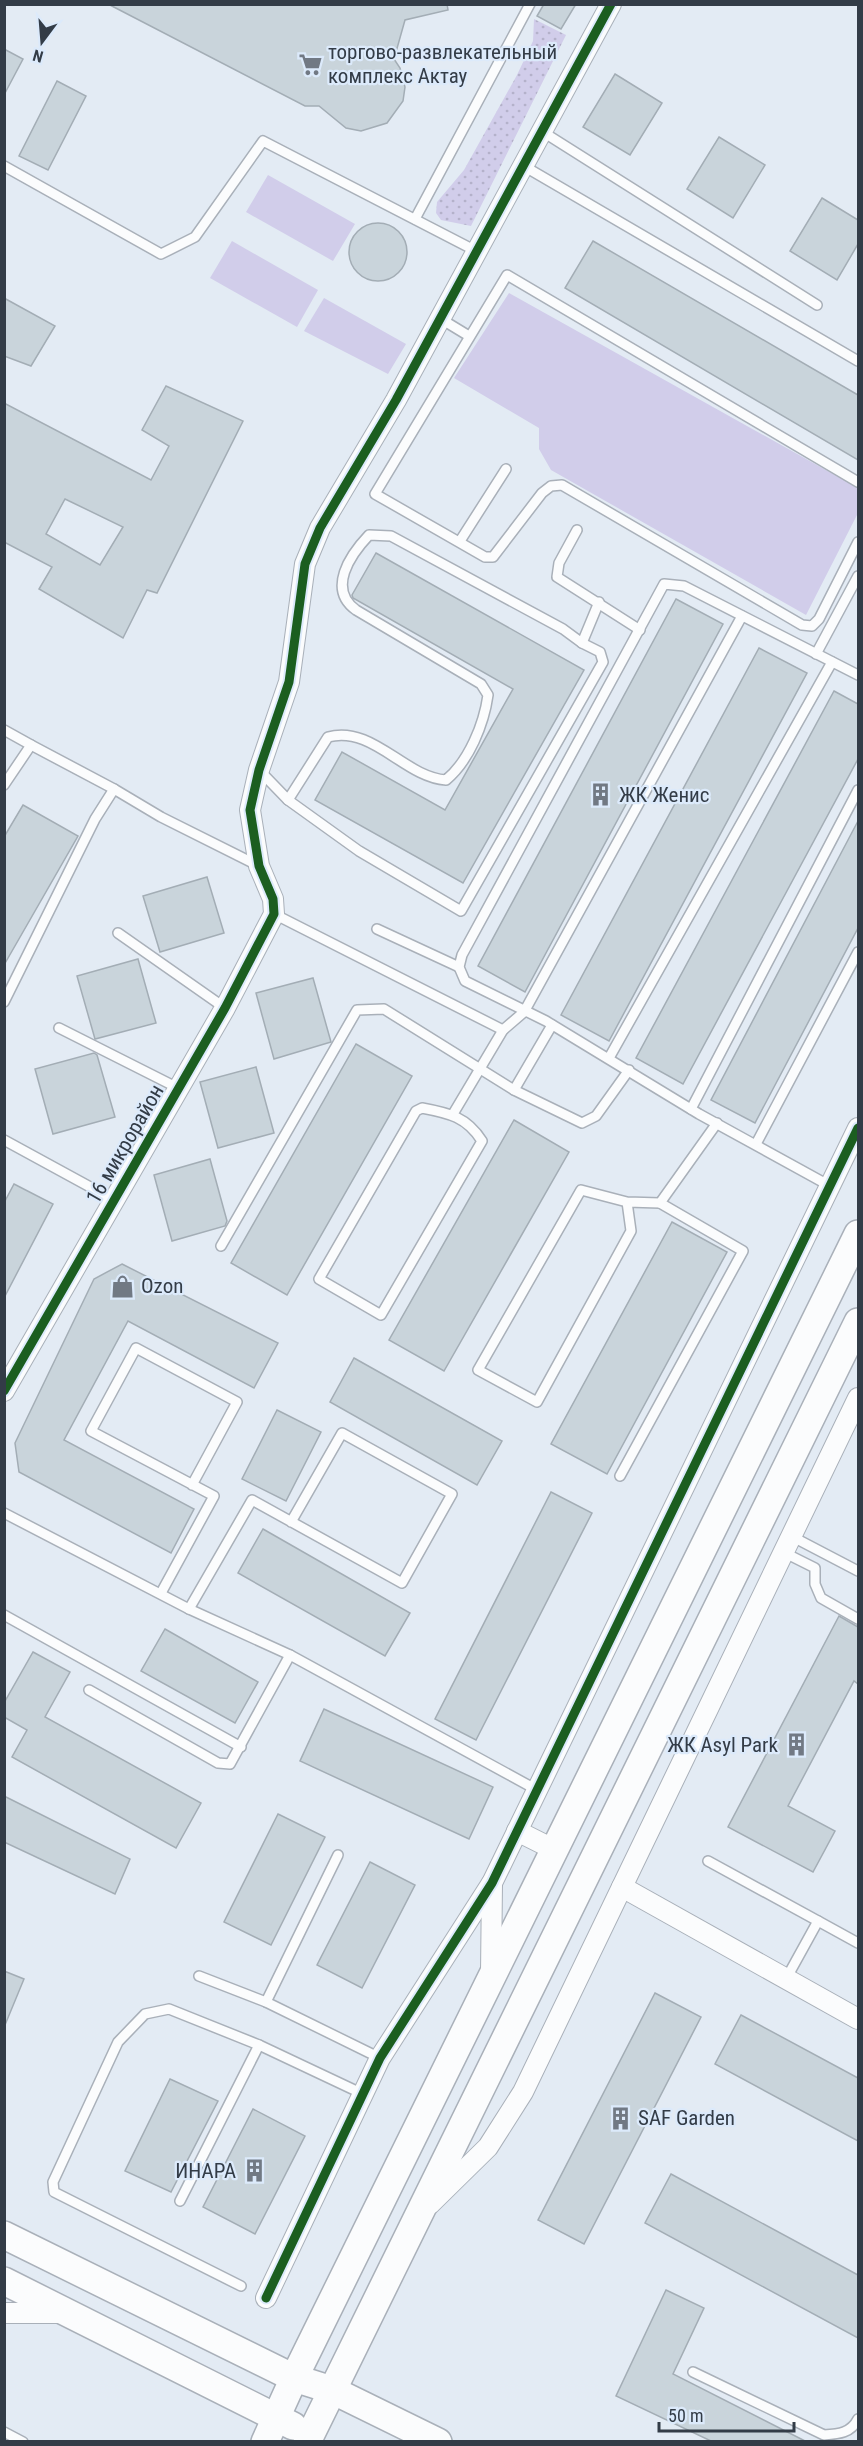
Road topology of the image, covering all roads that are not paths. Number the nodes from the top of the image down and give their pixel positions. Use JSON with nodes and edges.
{"nodes":[{"id":1,"x":530,"y":4,"type":"edge"},
{"id":2,"x":611,"y":4,"type":"edge"},
{"id":3,"x":543,"y":132,"type":"junction"},
{"id":4,"x":522,"y":165,"type":"junction"},
{"id":5,"x":4,"y":166,"type":"edge"},
{"id":6,"x":415,"y":219,"type":"junction"},
{"id":7,"x":478,"y":252,"type":"junction"},
{"id":8,"x":817,"y":305,"type":"dead end"},
{"id":9,"x":441,"y":319,"type":"junction"},
{"id":10,"x":469,"y":336,"type":"junction"},
{"id":11,"x":858,"y":361,"type":"edge"},
{"id":12,"x":506,"y":469,"type":"dead end"},
{"id":13,"x":858,"y":482,"type":"edge"},
{"id":14,"x":577,"y":530,"type":"dead end"},
{"id":15,"x":460,"y":541,"type":"junction"},
{"id":16,"x":858,"y":542,"type":"edge"},
{"id":17,"x":858,"y":576,"type":"edge"},
{"id":18,"x":599,"y":602,"type":"junction"},
{"id":19,"x":742,"y":615,"type":"junction"},
{"id":20,"x":640,"y":630,"type":"junction"},
{"id":21,"x":582,"y":643,"type":"junction"},
{"id":22,"x":816,"y":654,"type":"junction"},
{"id":23,"x":832,"y":662,"type":"junction"},
{"id":24,"x":858,"y":675,"type":"edge"},
{"id":25,"x":4,"y":730,"type":"edge"},
{"id":26,"x":31,"y":745,"type":"junction"},
{"id":27,"x":259,"y":770,"type":"junction"},
{"id":28,"x":4,"y":785,"type":"edge"},
{"id":29,"x":114,"y":789,"type":"junction"},
{"id":30,"x":858,"y":790,"type":"edge"},
{"id":31,"x":288,"y":801,"type":"junction"},
{"id":32,"x":259,"y":866,"type":"junction"},
{"id":33,"x":274,"y":914,"type":"junction"},
{"id":34,"x":377,"y":929,"type":"dead end"},
{"id":35,"x":118,"y":933,"type":"dead end"},
{"id":36,"x":858,"y":952,"type":"edge"},
{"id":37,"x":459,"y":967,"type":"junction"},
{"id":38,"x":4,"y":1002,"type":"edge"},
{"id":39,"x":225,"y":1008,"type":"junction"},
{"id":40,"x":524,"y":1012,"type":"junction"},
{"id":41,"x":552,"y":1025,"type":"junction"},
{"id":42,"x":58,"y":1028,"type":"dead end"},
{"id":43,"x":503,"y":1030,"type":"junction"},
{"id":44,"x":609,"y":1058,"type":"junction"},
{"id":45,"x":478,"y":1069,"type":"junction"},
{"id":46,"x":629,"y":1070,"type":"junction"},
{"id":47,"x":178,"y":1088,"type":"junction"},
{"id":48,"x":514,"y":1090,"type":"junction"},
{"id":49,"x":691,"y":1109,"type":"junction"},
{"id":50,"x":453,"y":1114,"type":"junction"},
{"id":51,"x":717,"y":1124,"type":"junction"},
{"id":52,"x":858,"y":1128,"type":"edge"},
{"id":53,"x":4,"y":1140,"type":"edge"},
{"id":54,"x":756,"y":1144,"type":"junction"},
{"id":55,"x":830,"y":1186,"type":"junction"},
{"id":56,"x":114,"y":1200,"type":"junction"},
{"id":57,"x":627,"y":1202,"type":"junction"},
{"id":58,"x":660,"y":1203,"type":"junction"},
{"id":59,"x":858,"y":1234,"type":"edge"},
{"id":60,"x":222,"y":1246,"type":"dead end"},
{"id":61,"x":858,"y":1322,"type":"edge"},
{"id":62,"x":4,"y":1391,"type":"edge"},
{"id":63,"x":858,"y":1398,"type":"edge"},
{"id":64,"x":620,"y":1476,"type":"dead end"},
{"id":65,"x":192,"y":1485,"type":"junction"},
{"id":66,"x":4,"y":1513,"type":"edge"},
{"id":67,"x":291,"y":1522,"type":"junction"},
{"id":68,"x":787,"y":1544,"type":"junction"},
{"id":69,"x":858,"y":1571,"type":"edge"},
{"id":70,"x":161,"y":1593,"type":"junction"},
{"id":71,"x":189,"y":1609,"type":"junction"},
{"id":72,"x":4,"y":1615,"type":"edge"},
{"id":73,"x":858,"y":1619,"type":"edge"},
{"id":74,"x":290,"y":1655,"type":"junction"},
{"id":75,"x":89,"y":1690,"type":"dead end"},
{"id":76,"x":241,"y":1747,"type":"junction"},
{"id":77,"x":537,"y":1791,"type":"junction"},
{"id":78,"x":518,"y":1831,"type":"junction"},
{"id":79,"x":555,"y":1850,"type":"junction"},
{"id":80,"x":338,"y":1855,"type":"dead end"},
{"id":81,"x":708,"y":1861,"type":"dead end"},
{"id":82,"x":492,"y":1883,"type":"junction"},
{"id":83,"x":622,"y":1887,"type":"junction"},
{"id":84,"x":818,"y":1921,"type":"junction"},
{"id":85,"x":858,"y":1942,"type":"edge"},
{"id":86,"x":199,"y":1976,"type":"dead end"},
{"id":87,"x":786,"y":1979,"type":"junction"},
{"id":88,"x":491,"y":1980,"type":"junction"},
{"id":89,"x":266,"y":2002,"type":"junction"},
{"id":90,"x":858,"y":2019,"type":"edge"},
{"id":91,"x":258,"y":2045,"type":"junction"},
{"id":92,"x":380,"y":2058,"type":"junction"},
{"id":93,"x":365,"y":2095,"type":"junction"},
{"id":94,"x":180,"y":2201,"type":"dead end"},
{"id":95,"x":422,"y":2212,"type":"junction"},
{"id":96,"x":4,"y":2235,"type":"edge"},
{"id":97,"x":4,"y":2281,"type":"edge"},
{"id":98,"x":241,"y":2286,"type":"dead end"},
{"id":99,"x":266,"y":2298,"type":"dead end"},
{"id":100,"x":4,"y":2313,"type":"edge"},
{"id":101,"x":69,"y":2313,"type":"junction"},
{"id":102,"x":693,"y":2372,"type":"dead end"},
{"id":103,"x":294,"y":2378,"type":"junction"},
{"id":104,"x":332,"y":2391,"type":"junction"},
{"id":105,"x":858,"y":2419,"type":"edge"},
{"id":106,"x":271,"y":2430,"type":"edge"},
{"id":107,"x":4,"y":2432,"type":"edge"},
{"id":108,"x":315,"y":2439,"type":"edge"},
{"id":109,"x":23,"y":2442,"type":"edge"},
{"id":110,"x":438,"y":2442,"type":"edge"}],
"edges":[{"from":1,"to":6,"type":"lane"},
{"from":2,"to":3,"type":"street"},
{"from":3,"to":4,"type":"street"},
{"from":3,"to":8,"type":"lane"},
{"from":4,"to":7,"type":"street"},
{"from":4,"to":11,"type":"lane"},
{"from":5,"to":6,"type":"lane"},
{"from":6,"to":7,"type":"lane"},
{"from":7,"to":9,"type":"street"},
{"from":9,"to":10,"type":"lane"},
{"from":9,"to":27,"type":"street"},
{"from":10,"to":13,"type":"lane"},
{"from":10,"to":15,"type":"lane"},
{"from":12,"to":15,"type":"lane"},
{"from":14,"to":18,"type":"lane"},
{"from":15,"to":16,"type":"lane"},
{"from":17,"to":22,"type":"lane"},
{"from":18,"to":20,"type":"lane"},
{"from":18,"to":21,"type":"lane"},
{"from":19,"to":20,"type":"lane"},
{"from":19,"to":22,"type":"lane"},
{"from":19,"to":40,"type":"lane"},
{"from":20,"to":37,"type":"lane"},
{"from":21,"to":31,"type":"lane"},
{"from":21,"to":31,"type":"lane"},
{"from":22,"to":23,"type":"lane"},
{"from":23,"to":24,"type":"lane"},
{"from":23,"to":44,"type":"lane"},
{"from":25,"to":26,"type":"lane"},
{"from":26,"to":28,"type":"lane"},
{"from":26,"to":29,"type":"lane"},
{"from":27,"to":31,"type":"lane"},
{"from":27,"to":32,"type":"street"},
{"from":29,"to":32,"type":"lane"},
{"from":29,"to":38,"type":"lane"},
{"from":30,"to":49,"type":"lane"},
{"from":32,"to":33,"type":"street"},
{"from":33,"to":39,"type":"street","name":"16 микрорайон"},
{"from":33,"to":43,"type":"lane"},
{"from":34,"to":37,"type":"lane"},
{"from":35,"to":39,"type":"lane"},
{"from":36,"to":54,"type":"lane"},
{"from":37,"to":40,"type":"lane"},
{"from":39,"to":47,"type":"street","name":"16 микрорайон"},
{"from":40,"to":41,"type":"lane"},
{"from":40,"to":43,"type":"lane"},
{"from":41,"to":44,"type":"lane"},
{"from":41,"to":48,"type":"lane"},
{"from":42,"to":47,"type":"lane"},
{"from":43,"to":45,"type":"lane"},
{"from":44,"to":46,"type":"lane"},
{"from":45,"to":48,"type":"lane"},
{"from":45,"to":50,"type":"lane"},
{"from":45,"to":60,"type":"lane"},
{"from":46,"to":48,"type":"lane"},
{"from":46,"to":49,"type":"lane"},
{"from":47,"to":56,"type":"street","name":"16 микрорайон"},
{"from":49,"to":51,"type":"lane"},
{"from":50,"to":50,"type":"lane"},
{"from":51,"to":54,"type":"lane"},
{"from":51,"to":58,"type":"lane"},
{"from":52,"to":55,"type":"street"},
{"from":53,"to":56,"type":"lane"},
{"from":54,"to":55,"type":"lane"},
{"from":55,"to":77,"type":"street"},
{"from":56,"to":62,"type":"street","name":"16 микрорайон"},
{"from":57,"to":57,"type":"lane"},
{"from":57,"to":58,"type":"lane"},
{"from":58,"to":64,"type":"lane"},
{"from":59,"to":79,"type":"main road"},
{"from":61,"to":95,"type":"main road"},
{"from":63,"to":68,"type":"street"},
{"from":65,"to":65,"type":"lane"},
{"from":65,"to":70,"type":"lane"},
{"from":66,"to":70,"type":"lane"},
{"from":67,"to":67,"type":"lane"},
{"from":67,"to":71,"type":"lane"},
{"from":68,"to":69,"type":"lane"},
{"from":68,"to":73,"type":"lane"},
{"from":68,"to":83,"type":"street"},
{"from":70,"to":71,"type":"lane"},
{"from":71,"to":74,"type":"lane"},
{"from":72,"to":76,"type":"lane"},
{"from":74,"to":76,"type":"lane"},
{"from":74,"to":77,"type":"lane"},
{"from":75,"to":76,"type":"lane"},
{"from":77,"to":78,"type":"street"},
{"from":78,"to":79,"type":"street"},
{"from":78,"to":82,"type":"street"},
{"from":79,"to":88,"type":"main road"},
{"from":80,"to":89,"type":"lane"},
{"from":81,"to":84,"type":"lane"},
{"from":82,"to":88,"type":"street"},
{"from":82,"to":92,"type":"street"},
{"from":83,"to":87,"type":"street"},
{"from":83,"to":95,"type":"street"},
{"from":84,"to":85,"type":"lane"},
{"from":84,"to":87,"type":"lane"},
{"from":86,"to":89,"type":"lane"},
{"from":87,"to":90,"type":"street"},
{"from":88,"to":103,"type":"main road"},
{"from":89,"to":92,"type":"lane"},
{"from":91,"to":93,"type":"lane"},
{"from":91,"to":94,"type":"lane"},
{"from":91,"to":98,"type":"lane"},
{"from":92,"to":93,"type":"street"},
{"from":93,"to":99,"type":"street"},
{"from":95,"to":104,"type":"main road"},
{"from":96,"to":103,"type":"main road"},
{"from":97,"to":101,"type":"main road"},
{"from":100,"to":101,"type":"street"},
{"from":101,"to":106,"type":"main road"},
{"from":102,"to":105,"type":"lane"},
{"from":103,"to":104,"type":"main road"},
{"from":103,"to":106,"type":"main road"},
{"from":104,"to":108,"type":"main road"},
{"from":104,"to":110,"type":"main road"},
{"from":106,"to":108,"type":"main road"},
{"from":107,"to":109,"type":"lane"}]}
